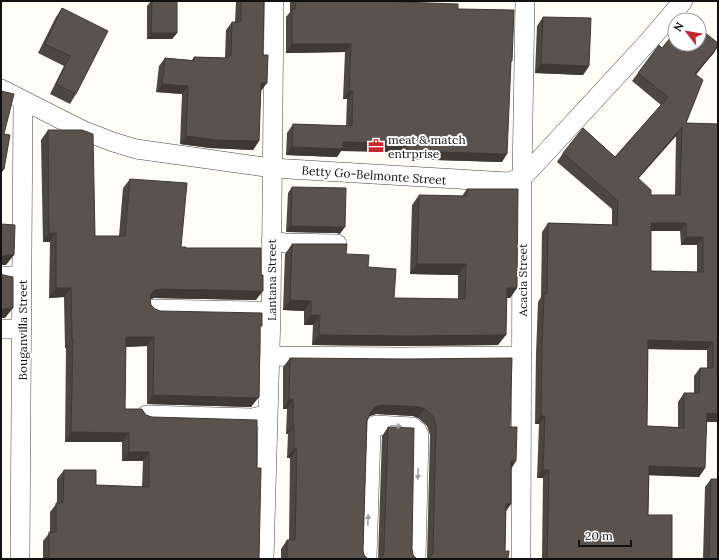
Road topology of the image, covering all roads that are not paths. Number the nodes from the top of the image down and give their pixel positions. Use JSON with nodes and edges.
{"nodes":[{"id":1,"x":274,"y":1,"type":"edge"},
{"id":2,"x":525,"y":1,"type":"edge"},
{"id":3,"x":682,"y":1,"type":"edge"},
{"id":4,"x":1,"y":89,"type":"edge"},
{"id":5,"x":23,"y":101,"type":"junction"},
{"id":6,"x":272,"y":168,"type":"junction"},
{"id":7,"x":522,"y":178,"type":"junction"},
{"id":8,"x":271,"y":241,"type":"junction"},
{"id":9,"x":337,"y":244,"type":"edge"},
{"id":10,"x":1,"y":276,"type":"edge"},
{"id":11,"x":22,"y":276,"type":"junction"},
{"id":12,"x":154,"y":309,"type":"edge"},
{"id":13,"x":271,"y":313,"type":"junction"},
{"id":14,"x":22,"y":328,"type":"junction"},
{"id":15,"x":1,"y":329,"type":"edge"},
{"id":16,"x":270,"y":356,"type":"junction"},
{"id":17,"x":522,"y":356,"type":"junction"},
{"id":18,"x":268,"y":414,"type":"junction"},
{"id":19,"x":146,"y":415,"type":"edge"},
{"id":20,"x":20,"y":559,"type":"edge"},
{"id":21,"x":264,"y":559,"type":"edge"},
{"id":22,"x":367,"y":559,"type":"edge"},
{"id":23,"x":416,"y":559,"type":"edge"},
{"id":24,"x":521,"y":559,"type":"edge"}],
"edges":[{"from":1,"to":6,"type":"street","name":"Lantana Street"},
{"from":2,"to":7,"type":"street","name":"Acacia Street"},
{"from":3,"to":7,"type":"street"},
{"from":4,"to":5,"type":"street","name":"Betty Go-Belmonte Street"},
{"from":5,"to":6,"type":"street","name":"Betty Go-Belmonte Street"},
{"from":5,"to":11,"type":"street","name":"Bouganvilla Street"},
{"from":6,"to":7,"type":"street","name":"Betty Go-Belmonte Street"},
{"from":6,"to":8,"type":"street","name":"Lantana Street"},
{"from":7,"to":17,"type":"street","name":"Acacia Street"},
{"from":8,"to":9,"type":"street"},
{"from":8,"to":13,"type":"street","name":"Lantana Street"},
{"from":10,"to":11,"type":"street"},
{"from":11,"to":14,"type":"street","name":"Bouganvilla Street"},
{"from":12,"to":13,"type":"street"},
{"from":13,"to":16,"type":"street","name":"Lantana Street"},
{"from":14,"to":15,"type":"street"},
{"from":14,"to":20,"type":"street","name":"Bouganvilla Street"},
{"from":16,"to":17,"type":"street"},
{"from":16,"to":18,"type":"street","name":"Lantana Street"},
{"from":17,"to":24,"type":"street","name":"Acacia Street"},
{"from":18,"to":19,"type":"street"},
{"from":18,"to":21,"type":"street","name":"Lantana Street"},
{"from":22,"to":23,"type":"street","one_way":true}]}
